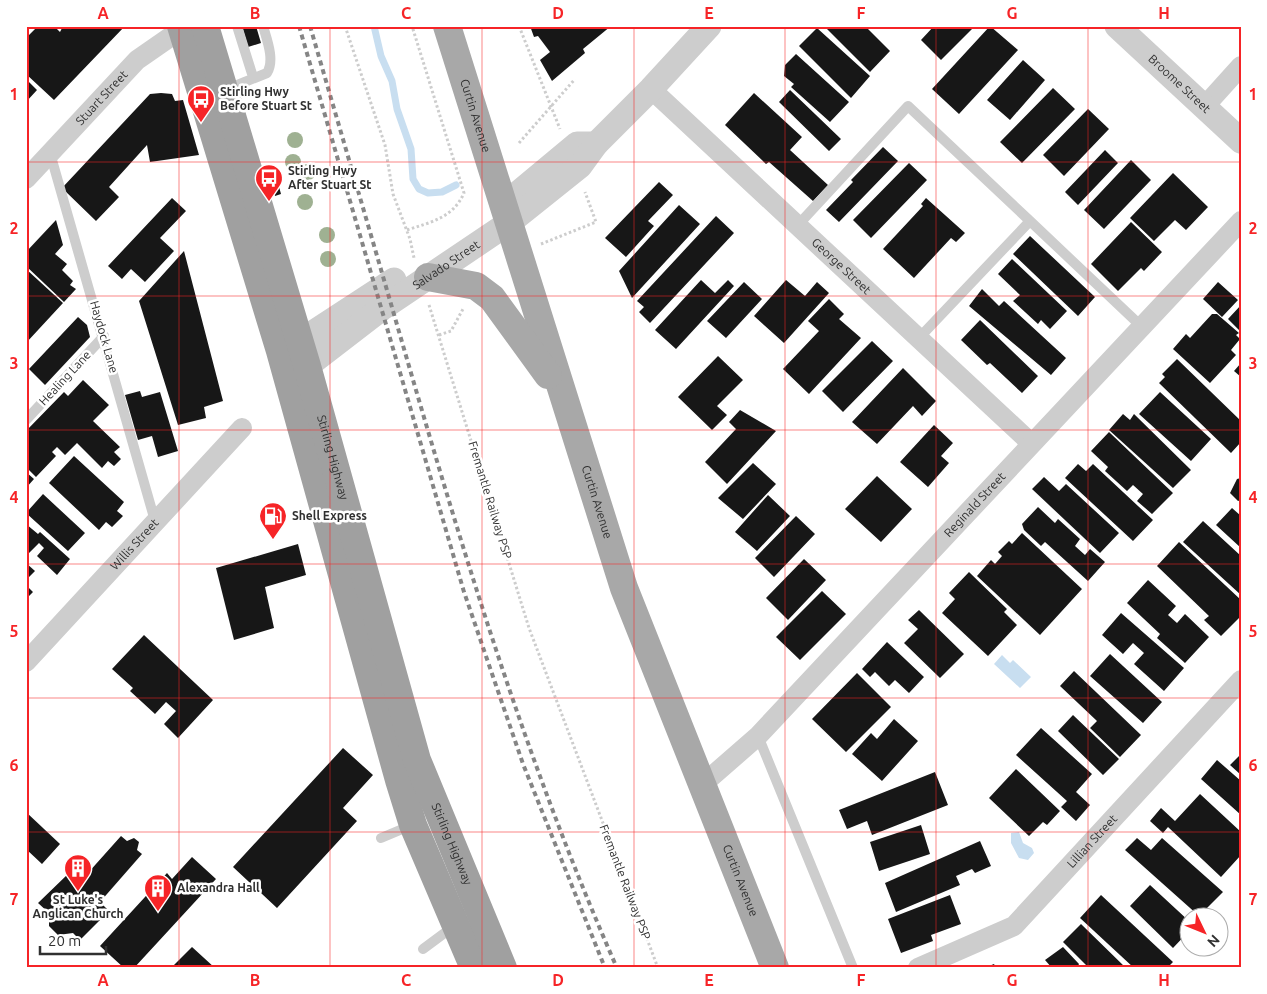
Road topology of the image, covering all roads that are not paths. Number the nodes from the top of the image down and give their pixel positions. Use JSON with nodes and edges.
{"nodes":[{"id":1,"x":237,"y":26,"type":"edge"},
{"id":2,"x":263,"y":26,"type":"edge"},
{"id":3,"x":447,"y":26,"type":"edge"},
{"id":4,"x":709,"y":26,"type":"edge"},
{"id":5,"x":1117,"y":26,"type":"edge"},
{"id":6,"x":188,"y":27,"type":"edge"},
{"id":7,"x":1241,"y":66,"type":"edge"},
{"id":8,"x":253,"y":78,"type":"junction"},
{"id":9,"x":652,"y":89,"type":"junction"},
{"id":10,"x":224,"y":91,"type":"junction"},
{"id":11,"x":1204,"y":107,"type":"junction"},
{"id":12,"x":1241,"y":141,"type":"edge"},
{"id":13,"x":50,"y":153,"type":"junction"},
{"id":14,"x":26,"y":179,"type":"edge"},
{"id":15,"x":507,"y":213,"type":"junction"},
{"id":16,"x":1030,"y":221,"type":"junction"},
{"id":17,"x":1241,"y":221,"type":"edge"},
{"id":18,"x":798,"y":225,"type":"junction"},
{"id":19,"x":421,"y":275,"type":"junction"},
{"id":20,"x":1141,"y":326,"type":"junction"},
{"id":21,"x":104,"y":336,"type":"junction"},
{"id":22,"x":919,"y":338,"type":"junction"},
{"id":23,"x":293,"y":359,"type":"junction"},
{"id":24,"x":561,"y":392,"type":"junction"},
{"id":25,"x":26,"y":420,"type":"edge"},
{"id":26,"x":242,"y":428,"type":"dead end"},
{"id":27,"x":1031,"y":443,"type":"junction"},
{"id":28,"x":155,"y":521,"type":"junction"},
{"id":29,"x":26,"y":662,"type":"edge"},
{"id":30,"x":1241,"y":680,"type":"edge"},
{"id":31,"x":758,"y":736,"type":"junction"},
{"id":32,"x":703,"y":784,"type":"junction"},
{"id":33,"x":413,"y":825,"type":"junction"},
{"id":34,"x":381,"y":838,"type":"dead end"},
{"id":35,"x":455,"y":925,"type":"junction"},
{"id":36,"x":423,"y":949,"type":"dead end"},
{"id":37,"x":474,"y":968,"type":"edge"},
{"id":38,"x":503,"y":968,"type":"edge"},
{"id":39,"x":775,"y":968,"type":"edge"},
{"id":40,"x":853,"y":968,"type":"edge"},
{"id":41,"x":918,"y":968,"type":"edge"}],
"edges":[{"from":1,"to":8,"type":"lane"},
{"from":2,"to":8,"type":"lane"},
{"from":3,"to":15,"type":"main road","name":"Curtin Avenue"},
{"from":4,"to":9,"type":"street","name":"Salvado Street"},
{"from":5,"to":11,"type":"street","name":"Broome Street"},
{"from":6,"to":10,"type":"highway","name":"Stirling Highway"},
{"from":6,"to":13,"type":"street","name":"Stuart Street"},
{"from":6,"to":23,"type":"highway","name":"Stirling Highway"},
{"from":7,"to":11,"type":"street"},
{"from":8,"to":10,"type":"lane"},
{"from":9,"to":15,"type":"street","name":"Salvado Street"},
{"from":9,"to":18,"type":"street","name":"George Street"},
{"from":10,"to":23,"type":"highway","name":"Stirling Highway"},
{"from":11,"to":12,"type":"street","name":"Broome Street"},
{"from":13,"to":14,"type":"street","name":"Stuart Street"},
{"from":13,"to":21,"type":"lane","name":"Haydock Lane"},
{"from":15,"to":19,"type":"street","name":"Salvado Street"},
{"from":15,"to":24,"type":"main road","name":"Curtin Avenue"},
{"from":16,"to":18,"type":"lane"},
{"from":16,"to":20,"type":"lane"},
{"from":16,"to":22,"type":"lane"},
{"from":17,"to":20,"type":"street","name":"Reginald Street"},
{"from":18,"to":22,"type":"street","name":"George Street"},
{"from":19,"to":23,"type":"street","name":"Salvado Street"},
{"from":19,"to":24,"type":"main road"},
{"from":20,"to":27,"type":"street","name":"Reginald Street"},
{"from":21,"to":25,"type":"lane","name":"Healing Lane"},
{"from":21,"to":28,"type":"lane","name":"Haydock Lane"},
{"from":22,"to":27,"type":"street","name":"George Street"},
{"from":23,"to":33,"type":"highway","name":"Stirling Highway"},
{"from":23,"to":38,"type":"highway","name":"Stirling Highway"},
{"from":24,"to":32,"type":"main road","name":"Curtin Avenue"},
{"from":26,"to":28,"type":"street","name":"Willis Street"},
{"from":27,"to":31,"type":"street","name":"Reginald Street"},
{"from":28,"to":29,"type":"street","name":"Willis Street"},
{"from":30,"to":41,"type":"street","name":"Lillian Street"},
{"from":31,"to":32,"type":"street","name":"Reginald Street"},
{"from":31,"to":40,"type":"lane"},
{"from":32,"to":39,"type":"main road","name":"Curtin Avenue"},
{"from":33,"to":34,"type":"lane"},
{"from":33,"to":35,"type":"highway","name":"Stirling Highway"},
{"from":35,"to":36,"type":"lane"},
{"from":35,"to":37,"type":"highway","name":"Stirling Highway"}]}
